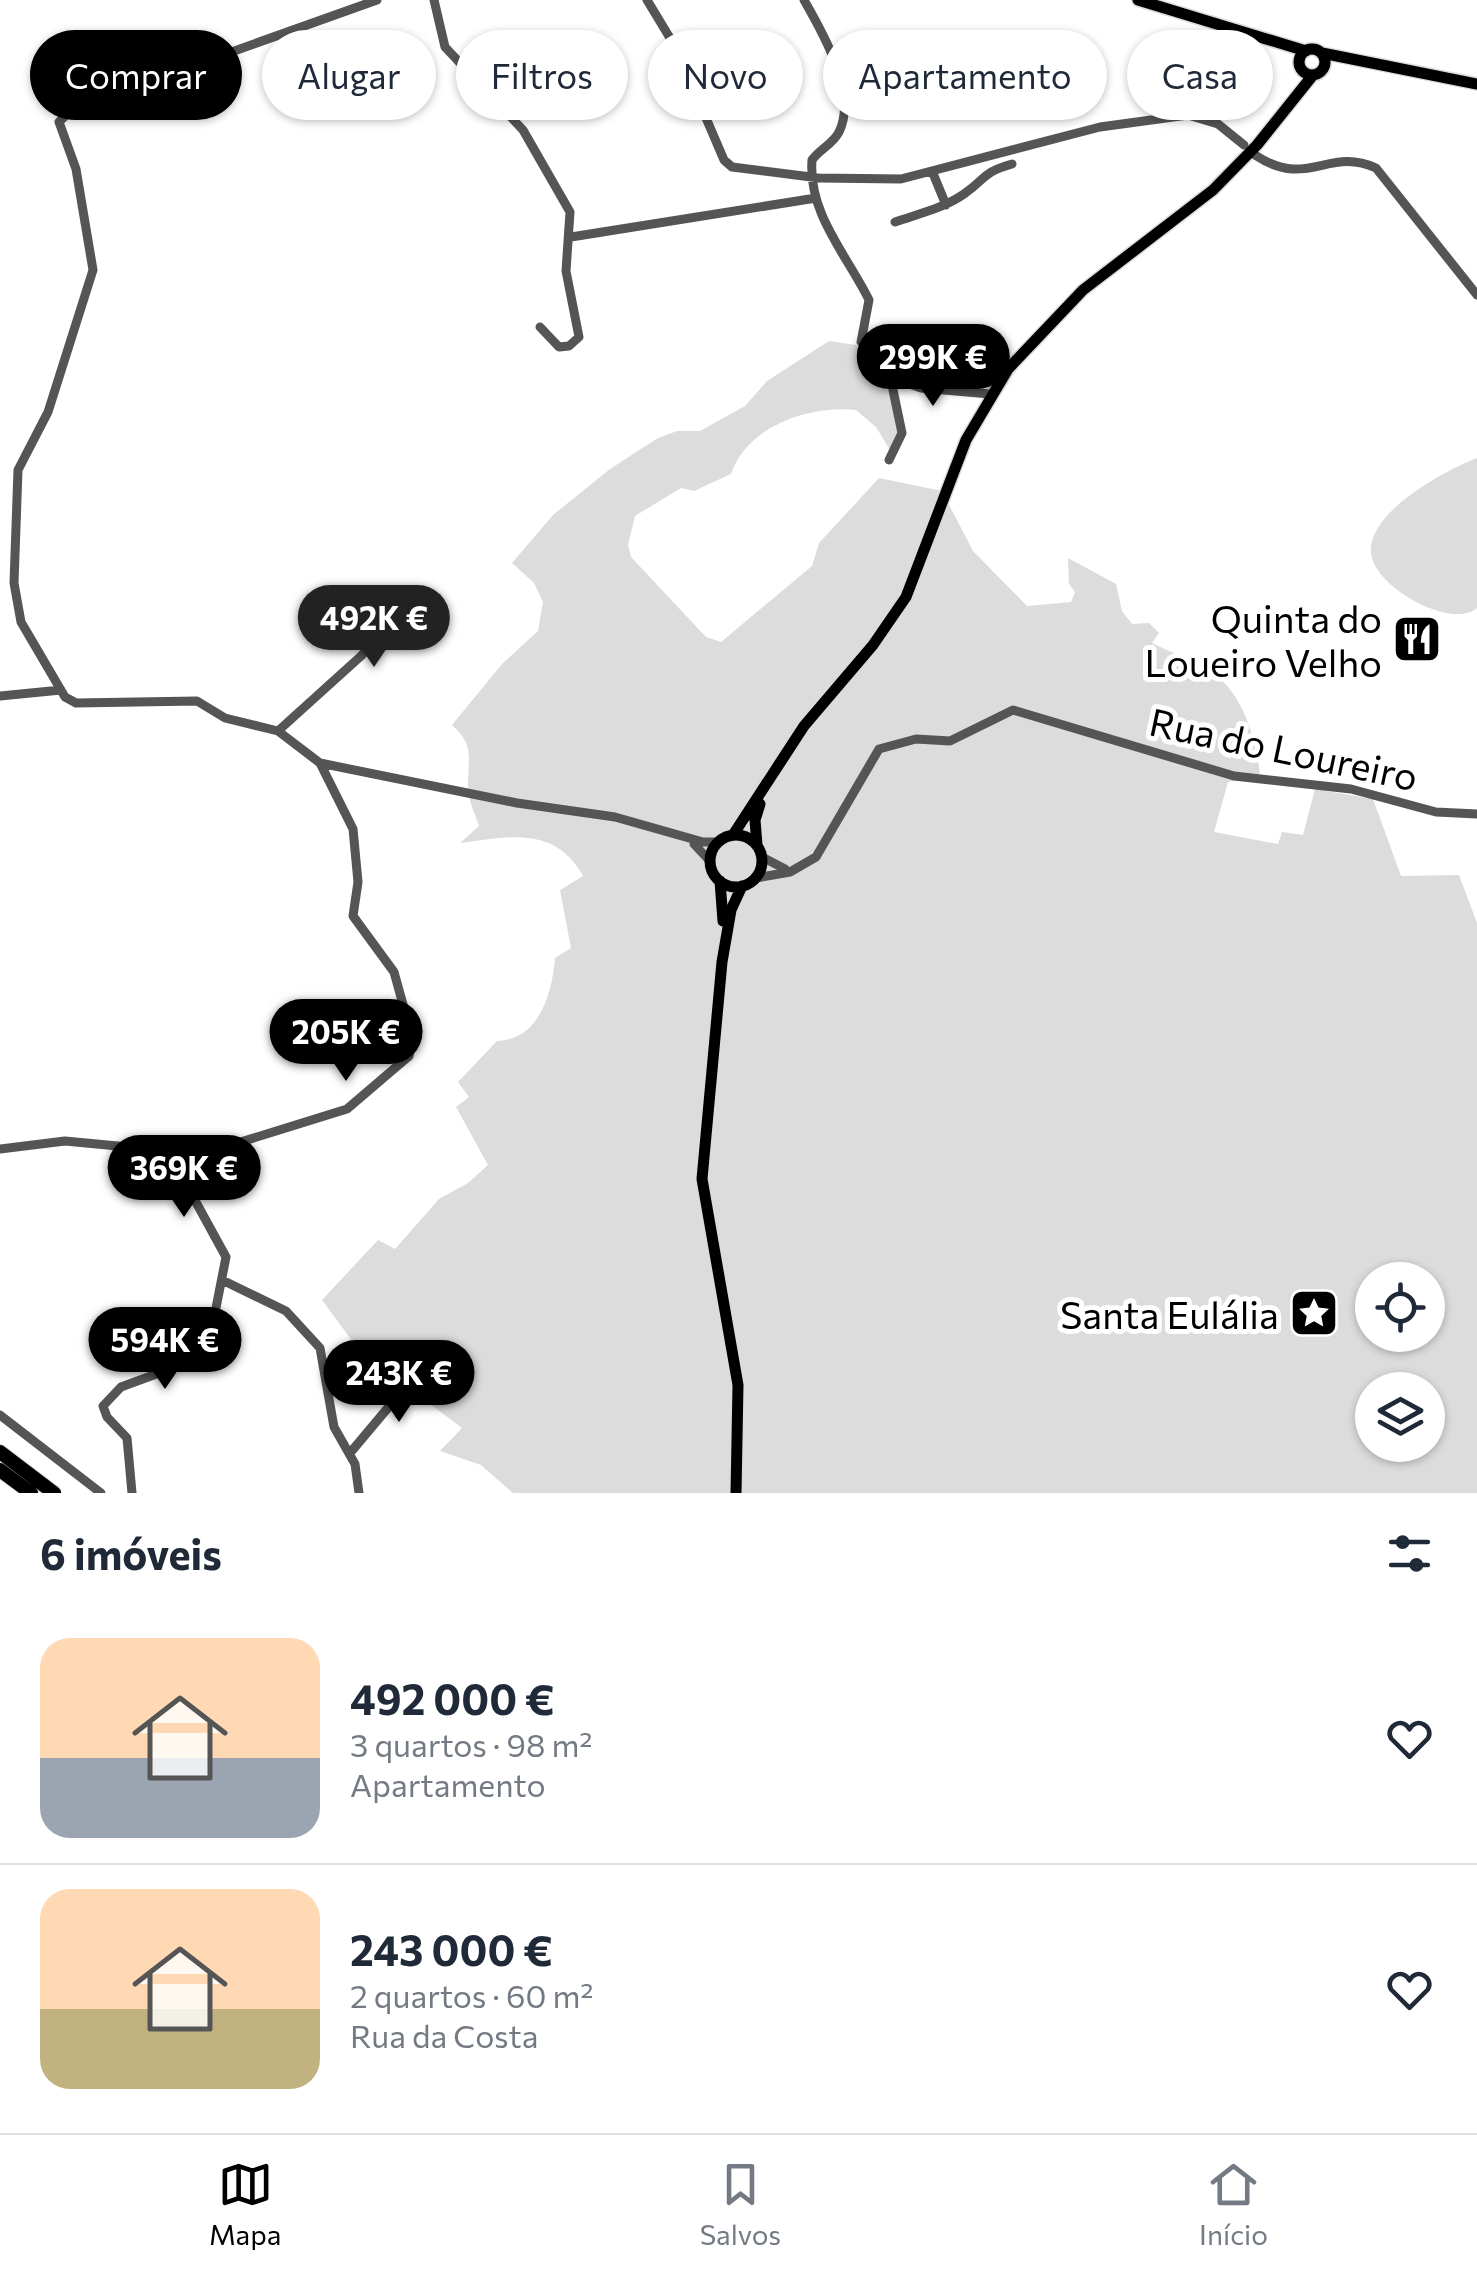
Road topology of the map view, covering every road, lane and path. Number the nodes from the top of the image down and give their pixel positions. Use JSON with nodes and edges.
{"nodes":[{"id":1,"x":377,"y":0,"type":"edge"},
{"id":2,"x":434,"y":0,"type":"edge"},
{"id":3,"x":647,"y":0,"type":"edge"},
{"id":4,"x":804,"y":0,"type":"edge"},
{"id":5,"x":1138,"y":0,"type":"edge"},
{"id":6,"x":1236,"y":30,"type":"edge"},
{"id":7,"x":1273,"y":41,"type":"edge"},
{"id":8,"x":1273,"y":42,"type":"edge"},
{"id":9,"x":1306,"y":51,"type":"junction"},
{"id":10,"x":1322,"y":53,"type":"junction"},
{"id":11,"x":1349,"y":58,"type":"junction"},
{"id":12,"x":1310,"y":70,"type":"junction"},
{"id":13,"x":1477,"y":84,"type":"edge"},
{"id":14,"x":1244,"y":145,"type":"dead end"},
{"id":15,"x":978,"y":157,"type":"junction"},
{"id":16,"x":1249,"y":158,"type":"junction"},
{"id":17,"x":1012,"y":164,"type":"dead end"},
{"id":18,"x":932,"y":170,"type":"junction"},
{"id":19,"x":983,"y":174,"type":"junction"},
{"id":20,"x":813,"y":178,"type":"junction"},
{"id":21,"x":816,"y":198,"type":"junction"},
{"id":22,"x":946,"y":204,"type":"junction"},
{"id":23,"x":895,"y":222,"type":"dead end"},
{"id":24,"x":571,"y":237,"type":"junction"},
{"id":25,"x":1477,"y":295,"type":"edge"},
{"id":26,"x":540,"y":327,"type":"dead end"},
{"id":27,"x":895,"y":379,"type":"junction"},
{"id":28,"x":990,"y":394,"type":"junction"},
{"id":29,"x":889,"y":460,"type":"dead end"},
{"id":30,"x":398,"y":594,"type":"dead end"},
{"id":31,"x":61,"y":690,"type":"junction"},
{"id":32,"x":0,"y":696,"type":"edge"},
{"id":33,"x":278,"y":731,"type":"junction"},
{"id":34,"x":320,"y":763,"type":"junction"},
{"id":35,"x":766,"y":786,"type":"junction"},
{"id":36,"x":1477,"y":814,"type":"edge"},
{"id":37,"x":733,"y":835,"type":"junction"},
{"id":38,"x":683,"y":837,"type":"junction"},
{"id":39,"x":718,"y":842,"type":"junction"},
{"id":40,"x":760,"y":851,"type":"junction"},
{"id":41,"x":710,"y":861,"type":"junction"},
{"id":42,"x":798,"y":869,"type":"junction"},
{"id":43,"x":756,"y":878,"type":"junction"},
{"id":44,"x":720,"y":881,"type":"junction"},
{"id":45,"x":742,"y":886,"type":"junction"},
{"id":46,"x":722,"y":962,"type":"junction"},
{"id":47,"x":0,"y":1149,"type":"edge"},
{"id":48,"x":169,"y":1153,"type":"junction"},
{"id":49,"x":222,"y":1280,"type":"junction"},
{"id":50,"x":416,"y":1384,"type":"dead end"},
{"id":51,"x":0,"y":1415,"type":"edge"},
{"id":52,"x":0,"y":1452,"type":"edge"},
{"id":53,"x":350,"y":1453,"type":"junction"},
{"id":54,"x":0,"y":1470,"type":"edge"},
{"id":55,"x":30,"y":1493,"type":"edge"},
{"id":56,"x":54,"y":1493,"type":"edge"},
{"id":57,"x":101,"y":1493,"type":"edge"},
{"id":58,"x":132,"y":1493,"type":"edge"},
{"id":59,"x":359,"y":1493,"type":"edge"},
{"id":60,"x":736,"y":1493,"type":"edge"}],
"edges":[{"from":1,"to":31,"type":"street"},
{"from":2,"to":24,"type":"street"},
{"from":3,"to":20,"type":"street"},
{"from":4,"to":20,"type":"street"},
{"from":5,"to":6,"type":"main road"},
{"from":7,"to":9,"type":"main road"},
{"from":8,"to":12,"type":"main road"},
{"from":9,"to":10,"type":"main road"},
{"from":9,"to":12,"type":"main road"},
{"from":10,"to":11,"type":"main road"},
{"from":10,"to":12,"type":"main road"},
{"from":11,"to":12,"type":"main road"},
{"from":11,"to":13,"type":"main road"},
{"from":12,"to":16,"type":"main road"},
{"from":14,"to":15,"type":"street"},
{"from":15,"to":18,"type":"street"},
{"from":15,"to":19,"type":"street"},
{"from":16,"to":25,"type":"street"},
{"from":16,"to":28,"type":"main road"},
{"from":17,"to":19,"type":"street"},
{"from":18,"to":20,"type":"street"},
{"from":18,"to":22,"type":"street"},
{"from":19,"to":22,"type":"street"},
{"from":20,"to":21,"type":"street"},
{"from":21,"to":24,"type":"street"},
{"from":21,"to":27,"type":"street"},
{"from":22,"to":23,"type":"street"},
{"from":24,"to":26,"type":"street"},
{"from":27,"to":28,"type":"street"},
{"from":27,"to":29,"type":"street"},
{"from":28,"to":35,"type":"main road"},
{"from":30,"to":33,"type":"street"},
{"from":31,"to":32,"type":"street"},
{"from":31,"to":33,"type":"street"},
{"from":33,"to":34,"type":"street"},
{"from":34,"to":38,"type":"street"},
{"from":34,"to":48,"type":"street"},
{"from":35,"to":37,"type":"main road"},
{"from":35,"to":40,"type":"main road"},
{"from":36,"to":42,"type":"street","name":"Rua do Loureiro"},
{"from":37,"to":39,"type":"main road"},
{"from":37,"to":40,"type":"main road"},
{"from":38,"to":39,"type":"street"},
{"from":38,"to":41,"type":"street"},
{"from":39,"to":41,"type":"main road"},
{"from":40,"to":42,"type":"street"},
{"from":40,"to":43,"type":"main road"},
{"from":41,"to":44,"type":"main road"},
{"from":42,"to":43,"type":"street"},
{"from":43,"to":45,"type":"main road"},
{"from":44,"to":45,"type":"main road"},
{"from":44,"to":46,"type":"main road"},
{"from":45,"to":46,"type":"main road"},
{"from":46,"to":60,"type":"main road"},
{"from":47,"to":48,"type":"street"},
{"from":48,"to":49,"type":"street"},
{"from":49,"to":53,"type":"street"},
{"from":49,"to":58,"type":"street"},
{"from":50,"to":53,"type":"street"},
{"from":51,"to":57,"type":"street"},
{"from":52,"to":56,"type":"highway"},
{"from":53,"to":59,"type":"street"},
{"from":54,"to":55,"type":"highway"}]}
